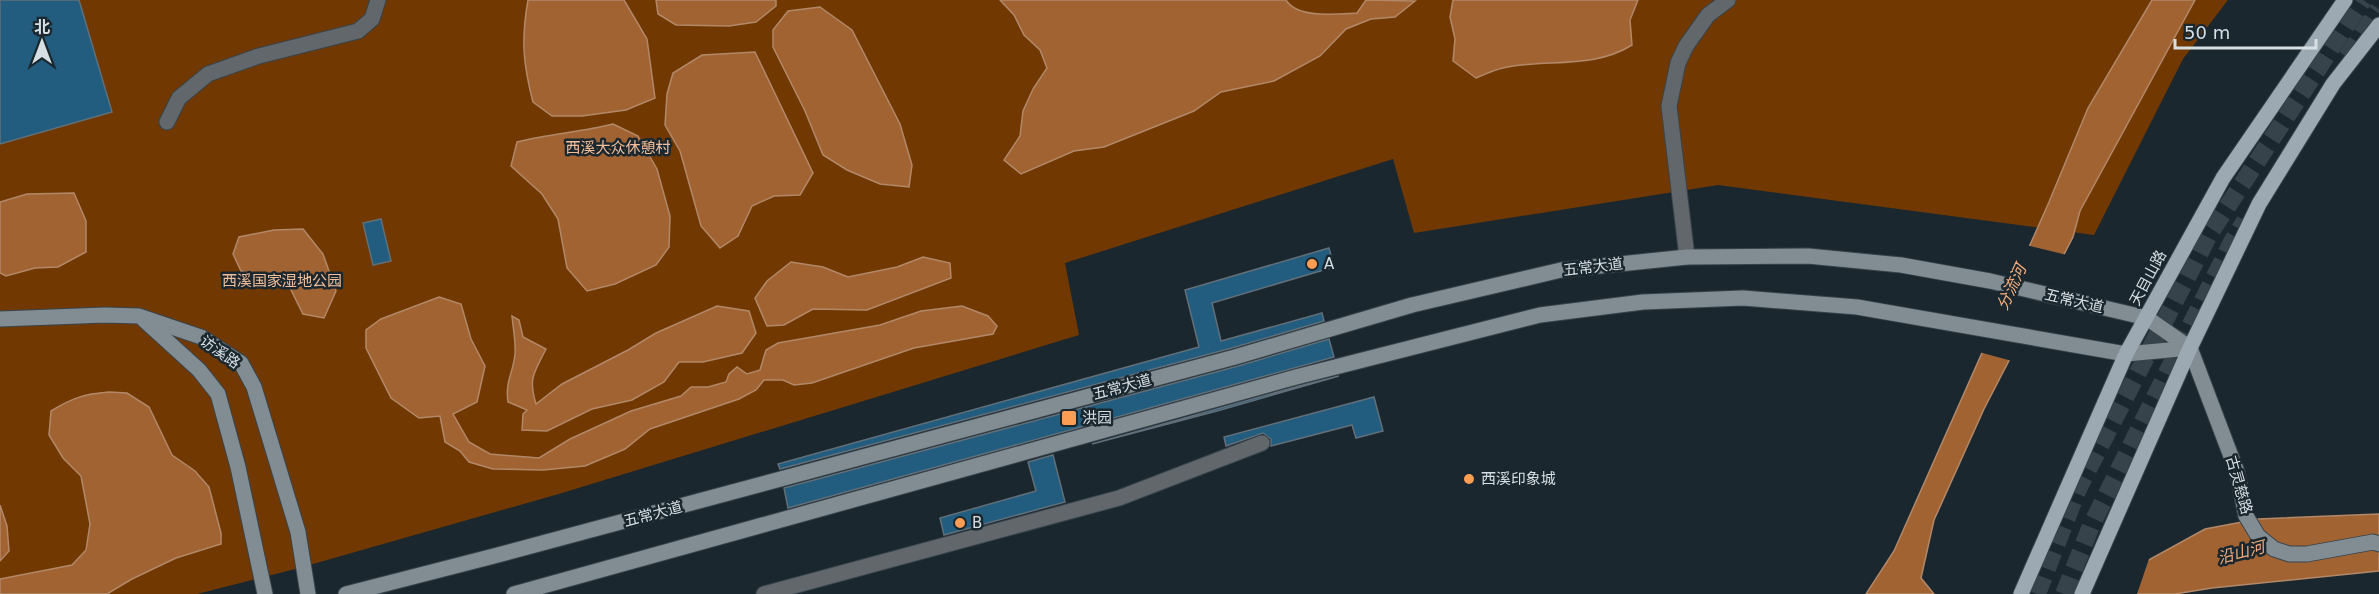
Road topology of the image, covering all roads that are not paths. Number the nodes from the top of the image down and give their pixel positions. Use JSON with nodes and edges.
{"nodes":[{"id":1,"x":378,"y":0,"type":"edge"},
{"id":2,"x":1728,"y":0,"type":"edge"},
{"id":3,"x":2345,"y":0,"type":"edge"},
{"id":4,"x":2379,"y":25,"type":"edge"},
{"id":5,"x":168,"y":122,"type":"dead end"},
{"id":6,"x":1687,"y":257,"type":"junction"},
{"id":7,"x":139,"y":316,"type":"junction"},
{"id":8,"x":2147,"y":318,"type":"junction"},
{"id":9,"x":0,"y":319,"type":"edge"},
{"id":10,"x":2190,"y":348,"type":"junction"},
{"id":11,"x":2126,"y":354,"type":"junction"},
{"id":12,"x":1262,"y":443,"type":"dead end"},
{"id":13,"x":2379,"y":544,"type":"edge"},
{"id":14,"x":265,"y":594,"type":"edge"},
{"id":15,"x":308,"y":594,"type":"edge"},
{"id":16,"x":346,"y":594,"type":"edge"},
{"id":17,"x":514,"y":594,"type":"edge"},
{"id":18,"x":764,"y":594,"type":"edge"},
{"id":19,"x":2021,"y":594,"type":"edge"},
{"id":20,"x":2082,"y":594,"type":"edge"}],
"edges":[{"from":1,"to":5,"type":"street"},
{"from":2,"to":6,"type":"street"},
{"from":3,"to":8,"type":"main road","name":"天目山路"},
{"from":4,"to":10,"type":"main road"},
{"from":6,"to":8,"type":"main road","name":"五常大道"},
{"from":6,"to":16,"type":"main road","name":"五常大道"},
{"from":7,"to":9,"type":"main road","name":"访溪路"},
{"from":7,"to":14,"type":"main road"},
{"from":7,"to":15,"type":"main road","name":"访溪路"},
{"from":8,"to":10,"type":"main road","name":"五常大道"},
{"from":8,"to":11,"type":"main road","name":"天目山路"},
{"from":10,"to":11,"type":"main road"},
{"from":10,"to":13,"type":"main road","name":"古灵慈路"},
{"from":10,"to":20,"type":"main road"},
{"from":11,"to":17,"type":"main road"},
{"from":11,"to":19,"type":"main road","name":"天目山路"},
{"from":12,"to":18,"type":"street"}]}
